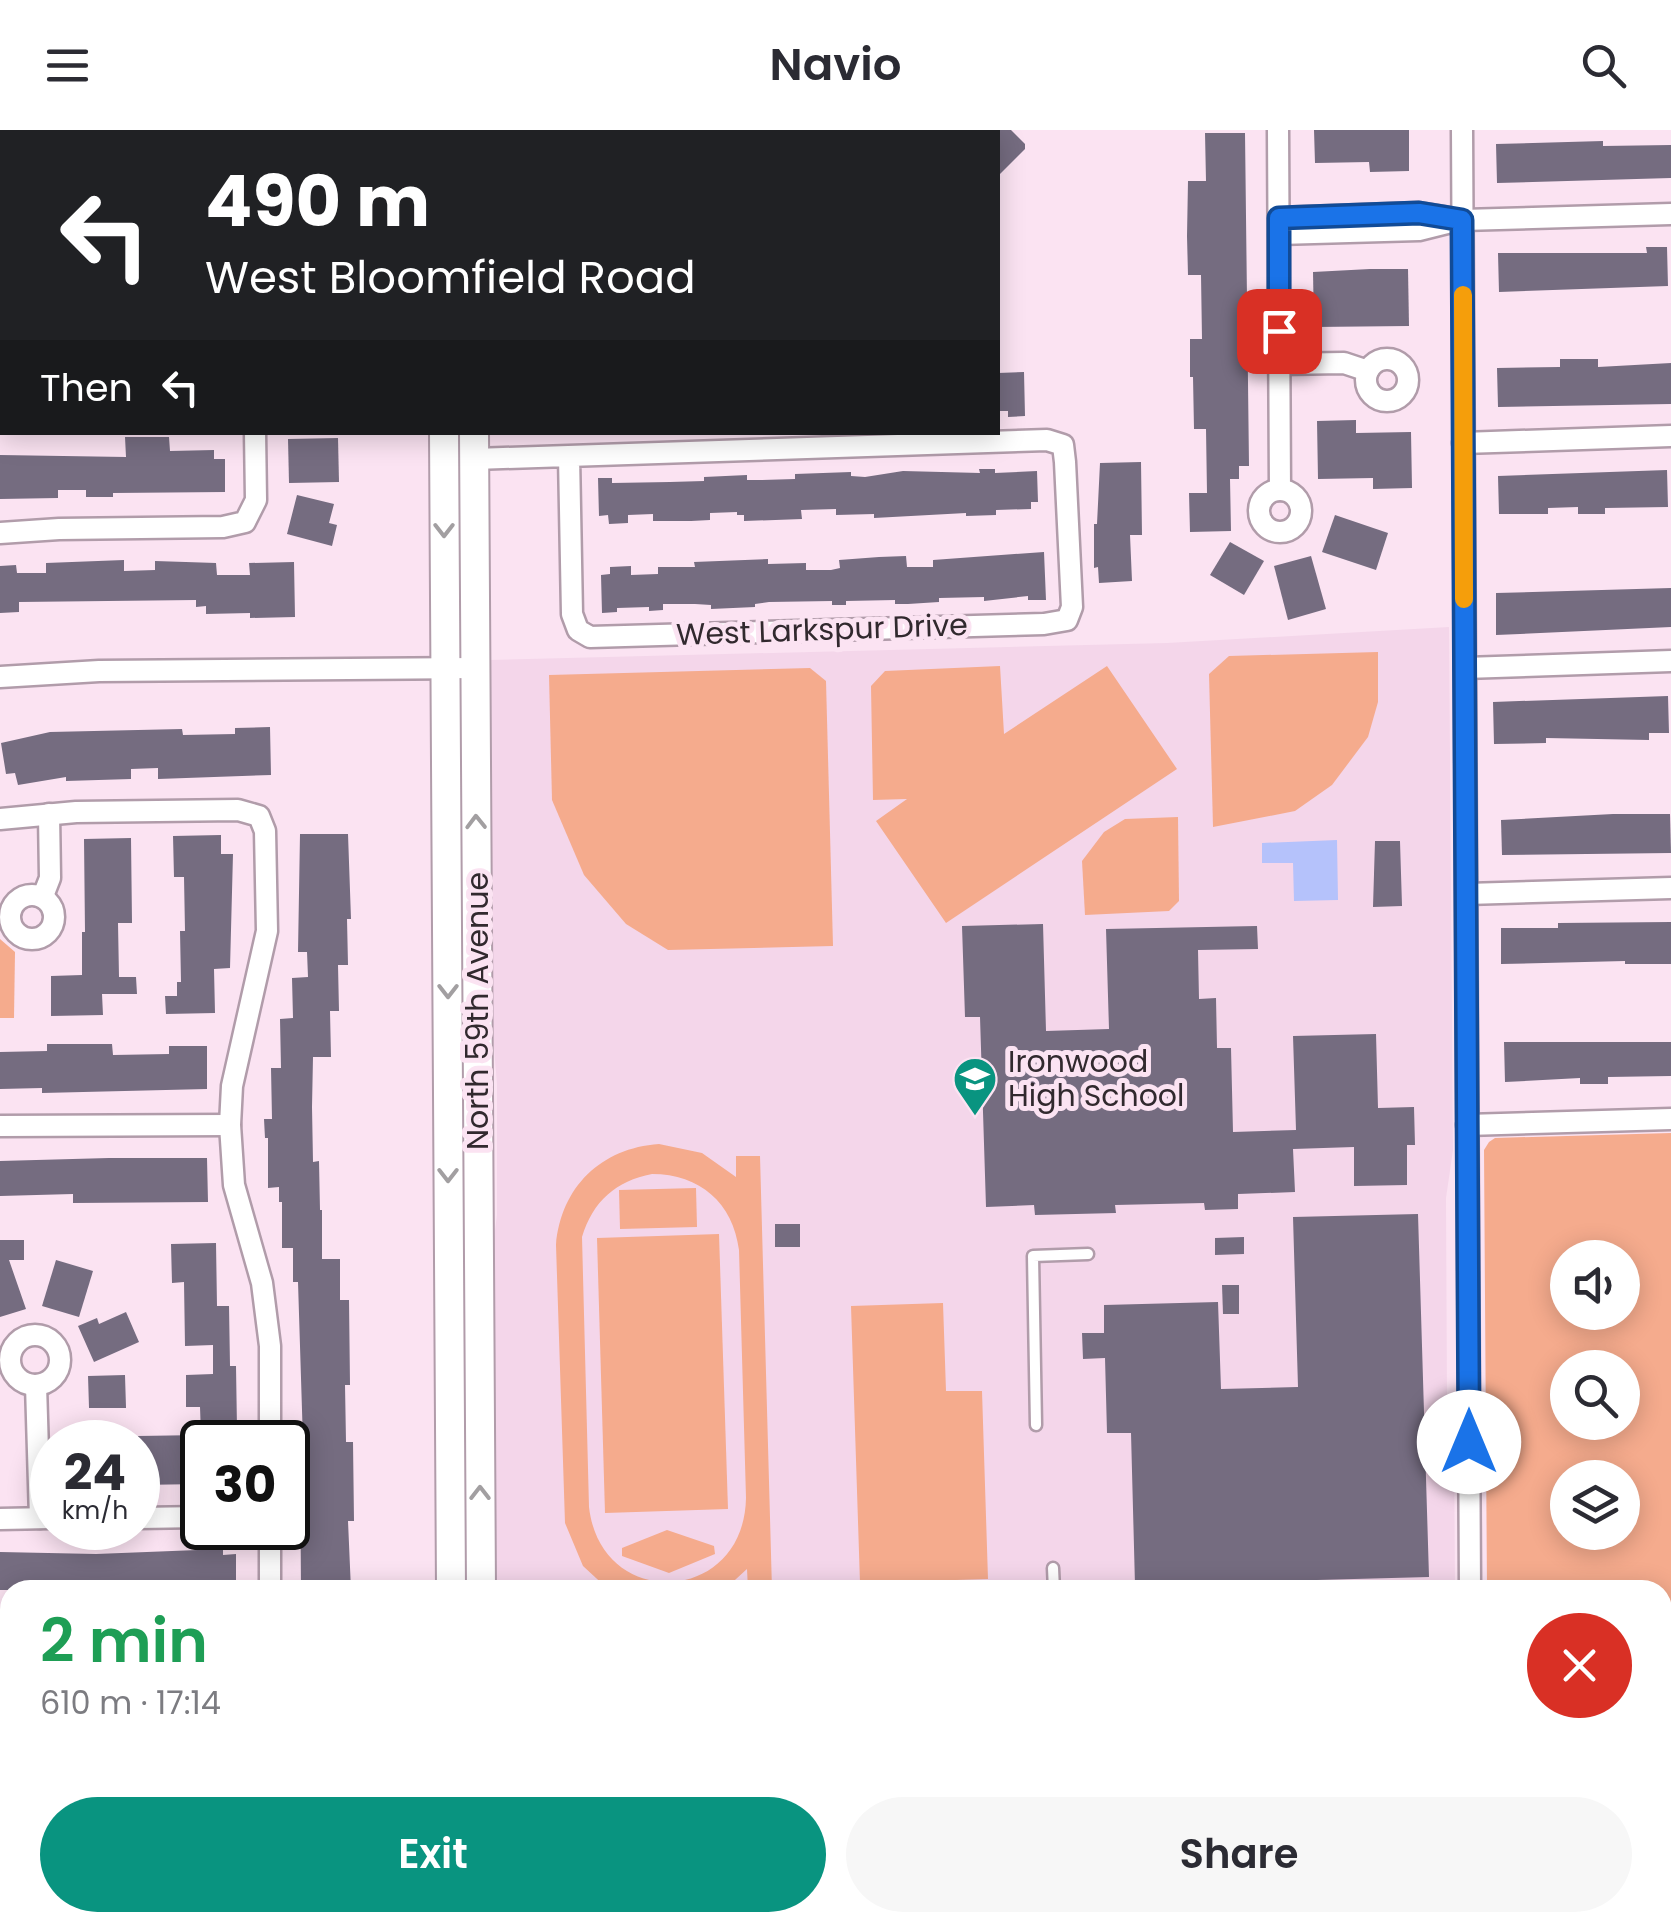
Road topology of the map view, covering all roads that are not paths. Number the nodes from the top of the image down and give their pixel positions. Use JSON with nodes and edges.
{"nodes":[{"id":1,"x":1278,"y":130,"type":"edge"},
{"id":2,"x":1462,"y":130,"type":"edge"},
{"id":3,"x":1671,"y":214,"type":"edge"},
{"id":4,"x":1462,"y":220,"type":"junction"},
{"id":5,"x":1279,"y":226,"type":"junction"},
{"id":6,"x":1280,"y":364,"type":"junction"},
{"id":7,"x":1368,"y":370,"type":"dead end"},
{"id":8,"x":256,"y":435,"type":"edge"},
{"id":9,"x":444,"y":435,"type":"edge"},
{"id":10,"x":1671,"y":436,"type":"edge"},
{"id":11,"x":1464,"y":443,"type":"junction"},
{"id":12,"x":475,"y":446,"type":"edge"},
{"id":13,"x":569,"y":456,"type":"junction"},
{"id":14,"x":1280,"y":490,"type":"dead end"},
{"id":15,"x":0,"y":533,"type":"edge"},
{"id":16,"x":1671,"y":661,"type":"edge"},
{"id":17,"x":446,"y":668,"type":"junction"},
{"id":18,"x":475,"y":668,"type":"junction"},
{"id":19,"x":1465,"y":668,"type":"junction"},
{"id":20,"x":0,"y":677,"type":"edge"},
{"id":21,"x":50,"y":814,"type":"junction"},
{"id":22,"x":0,"y":820,"type":"edge"},
{"id":23,"x":1671,"y":888,"type":"edge"},
{"id":24,"x":1466,"y":894,"type":"junction"},
{"id":25,"x":43,"y":896,"type":"dead end"},
{"id":26,"x":448,"y":1078,"type":"junction"},
{"id":27,"x":1671,"y":1118,"type":"edge"},
{"id":28,"x":230,"y":1125,"type":"junction"},
{"id":29,"x":1468,"y":1125,"type":"junction"},
{"id":30,"x":0,"y":1126,"type":"edge"},
{"id":31,"x":479,"y":1129,"type":"junction"},
{"id":32,"x":1088,"y":1254,"type":"dead end"},
{"id":33,"x":36,"y":1385,"type":"dead end"},
{"id":34,"x":39,"y":1420,"type":"edge"},
{"id":35,"x":270,"y":1420,"type":"edge"},
{"id":36,"x":1036,"y":1425,"type":"dead end"},
{"id":37,"x":0,"y":1518,"type":"edge"},
{"id":38,"x":30,"y":1518,"type":"edge"},
{"id":39,"x":270,"y":1550,"type":"edge"},
{"id":40,"x":1053,"y":1568,"type":"dead end"},
{"id":41,"x":270,"y":1580,"type":"edge"},
{"id":42,"x":452,"y":1580,"type":"edge"},
{"id":43,"x":481,"y":1580,"type":"edge"},
{"id":44,"x":1054,"y":1580,"type":"edge"},
{"id":45,"x":1470,"y":1580,"type":"edge"}],
"edges":[{"from":1,"to":5,"type":"street"},
{"from":2,"to":4,"type":"street"},
{"from":3,"to":4,"type":"street"},
{"from":4,"to":5,"type":"street"},
{"from":4,"to":11,"type":"street"},
{"from":5,"to":6,"type":"street"},
{"from":6,"to":7,"type":"street"},
{"from":6,"to":14,"type":"street"},
{"from":8,"to":15,"type":"street"},
{"from":9,"to":17,"type":"main road","name":"North 59th Avenue","one_way":true},
{"from":10,"to":11,"type":"street"},
{"from":11,"to":19,"type":"street"},
{"from":12,"to":13,"type":"street"},
{"from":12,"to":18,"type":"main road","name":"North 59th Avenue"},
{"from":13,"to":13,"type":"street","name":"West Larkspur Drive"},
{"from":16,"to":19,"type":"street"},
{"from":17,"to":18,"type":"street"},
{"from":17,"to":20,"type":"street"},
{"from":17,"to":26,"type":"main road","name":"North 59th Avenue","one_way":true},
{"from":31,"to":18,"type":"main road","name":"North 59th Avenue","one_way":true},
{"from":19,"to":24,"type":"street"},
{"from":21,"to":22,"type":"street"},
{"from":21,"to":25,"type":"street"},
{"from":21,"to":28,"type":"street"},
{"from":23,"to":24,"type":"street"},
{"from":24,"to":29,"type":"street"},
{"from":26,"to":31,"type":"main road"},
{"from":26,"to":42,"type":"main road","name":"North 59th Avenue","one_way":true},
{"from":27,"to":29,"type":"street"},
{"from":28,"to":30,"type":"street"},
{"from":28,"to":35,"type":"street"},
{"from":29,"to":45,"type":"street"},
{"from":43,"to":31,"type":"main road","name":"North 59th Avenue","one_way":true},
{"from":32,"to":36,"type":"lane"},
{"from":33,"to":34,"type":"street"},
{"from":37,"to":38,"type":"street"},
{"from":39,"to":41,"type":"street"},
{"from":40,"to":44,"type":"lane"}]}
